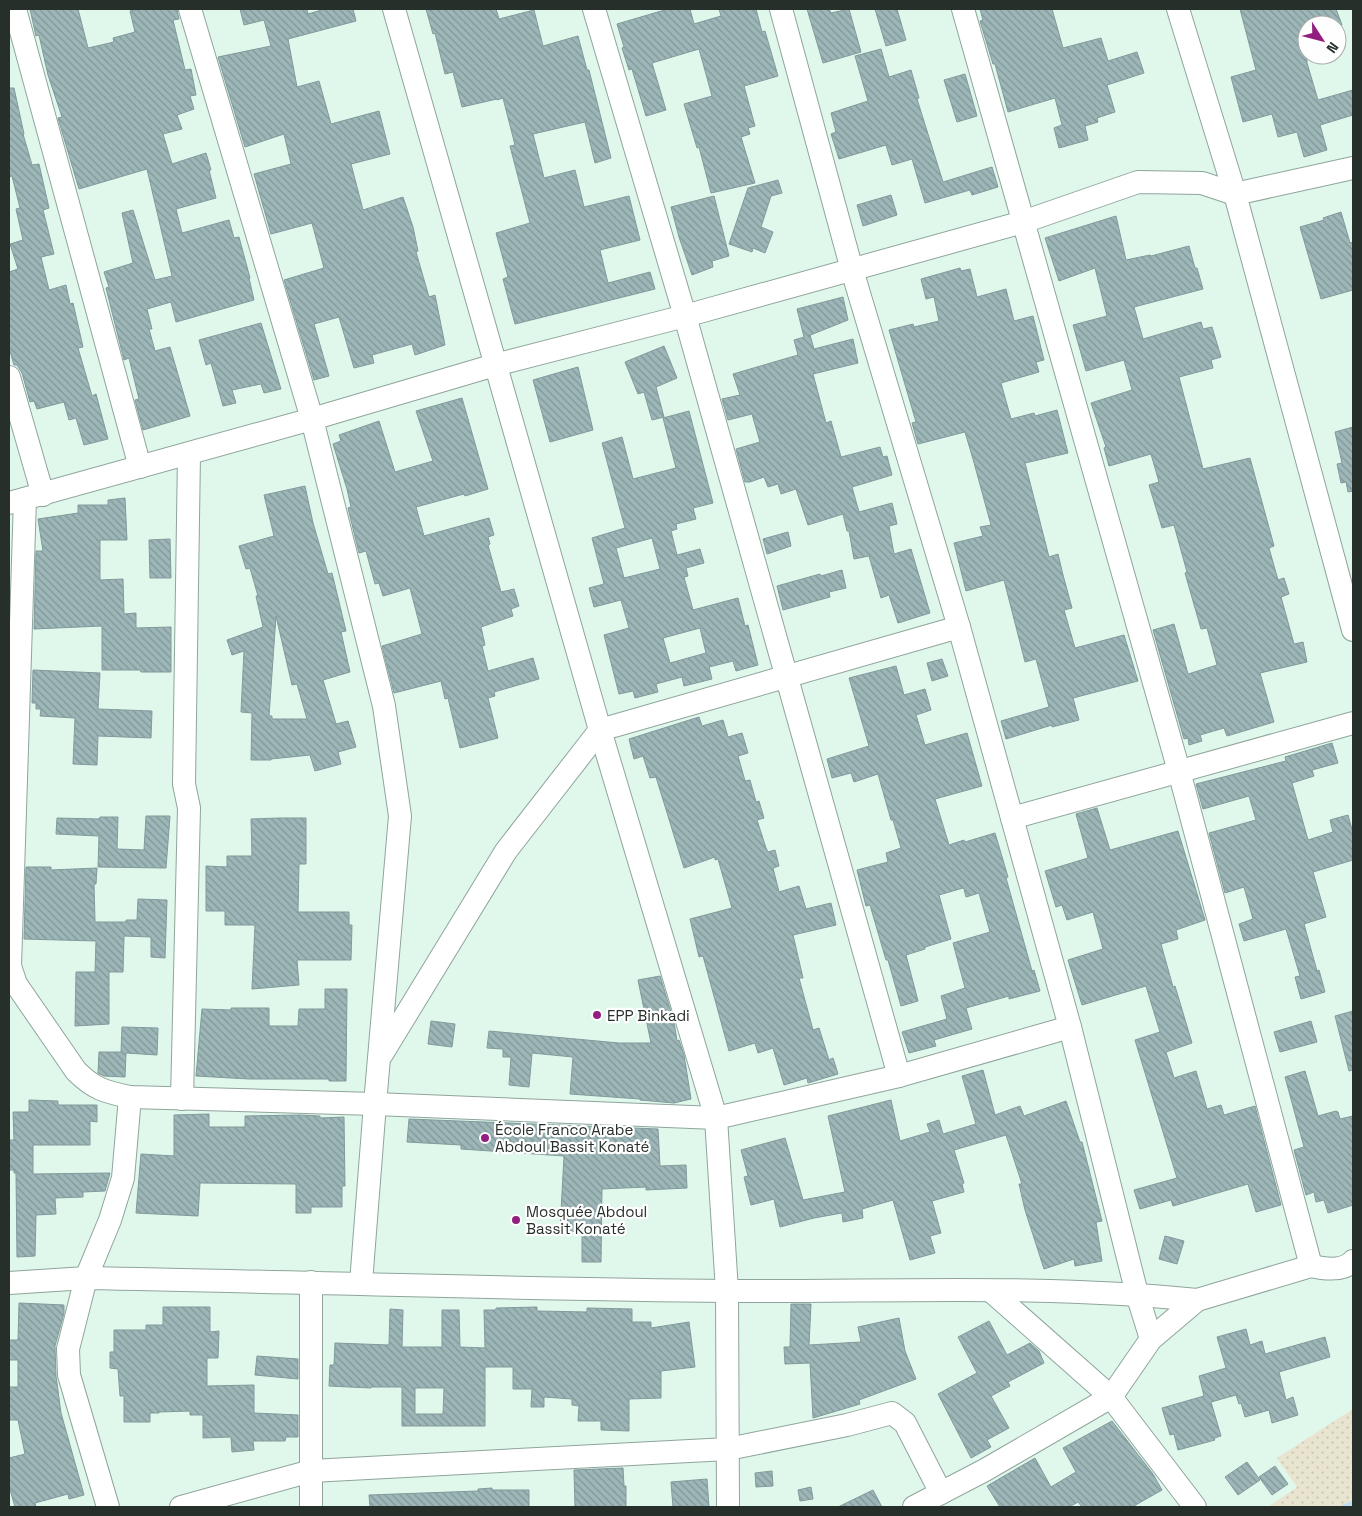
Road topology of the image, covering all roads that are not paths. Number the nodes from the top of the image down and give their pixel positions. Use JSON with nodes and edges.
{"nodes":[{"id":1,"x":15,"y":9,"type":"edge"},
{"id":2,"x":190,"y":9,"type":"edge"},
{"id":3,"x":394,"y":9,"type":"edge"},
{"id":4,"x":594,"y":9,"type":"edge"},
{"id":5,"x":781,"y":9,"type":"edge"},
{"id":6,"x":963,"y":9,"type":"edge"},
{"id":7,"x":1178,"y":9,"type":"edge"},
{"id":8,"x":1353,"y":168,"type":"edge"},
{"id":9,"x":1235,"y":194,"type":"junction"},
{"id":10,"x":1024,"y":222,"type":"junction"},
{"id":11,"x":852,"y":270,"type":"junction"},
{"id":12,"x":685,"y":316,"type":"junction"},
{"id":13,"x":495,"y":365,"type":"junction"},
{"id":14,"x":9,"y":377,"type":"edge"},
{"id":15,"x":312,"y":419,"type":"junction"},
{"id":16,"x":189,"y":454,"type":"junction"},
{"id":17,"x":140,"y":467,"type":"junction"},
{"id":18,"x":25,"y":499,"type":"edge"},
{"id":19,"x":959,"y":627,"type":"junction"},
{"id":20,"x":1353,"y":630,"type":"edge"},
{"id":21,"x":787,"y":675,"type":"junction"},
{"id":22,"x":1353,"y":723,"type":"edge"},
{"id":23,"x":600,"y":730,"type":"junction"},
{"id":24,"x":1179,"y":771,"type":"junction"},
{"id":25,"x":1012,"y":818,"type":"junction"},
{"id":26,"x":1070,"y":1027,"type":"junction"},
{"id":27,"x":379,"y":1059,"type":"junction"},
{"id":28,"x":899,"y":1076,"type":"junction"},
{"id":29,"x":130,"y":1097,"type":"junction"},
{"id":30,"x":182,"y":1099,"type":"junction"},
{"id":31,"x":375,"y":1104,"type":"junction"},
{"id":32,"x":716,"y":1118,"type":"junction"},
{"id":33,"x":1353,"y":1262,"type":"edge"},
{"id":34,"x":1311,"y":1266,"type":"junction"},
{"id":35,"x":86,"y":1278,"type":"junction"},
{"id":36,"x":9,"y":1282,"type":"edge"},
{"id":37,"x":311,"y":1282,"type":"junction"},
{"id":38,"x":361,"y":1283,"type":"junction"},
{"id":39,"x":727,"y":1291,"type":"junction"},
{"id":40,"x":991,"y":1291,"type":"junction"},
{"id":41,"x":1136,"y":1294,"type":"junction"},
{"id":42,"x":1197,"y":1300,"type":"junction"},
{"id":43,"x":1151,"y":1339,"type":"junction"},
{"id":44,"x":1111,"y":1396,"type":"junction"},
{"id":45,"x":728,"y":1449,"type":"junction"},
{"id":46,"x":311,"y":1471,"type":"junction"},
{"id":47,"x":941,"y":1493,"type":"junction"},
{"id":48,"x":108,"y":1507,"type":"edge"},
{"id":49,"x":181,"y":1507,"type":"edge"},
{"id":50,"x":311,"y":1507,"type":"edge"},
{"id":51,"x":728,"y":1507,"type":"edge"},
{"id":52,"x":914,"y":1507,"type":"edge"},
{"id":53,"x":1195,"y":1507,"type":"edge"}],
"edges":[{"from":1,"to":17,"type":"street"},
{"from":2,"to":15,"type":"street"},
{"from":3,"to":13,"type":"street"},
{"from":4,"to":12,"type":"street"},
{"from":5,"to":11,"type":"street"},
{"from":6,"to":10,"type":"street"},
{"from":7,"to":9,"type":"street"},
{"from":8,"to":9,"type":"street"},
{"from":9,"to":10,"type":"street"},
{"from":9,"to":20,"type":"street"},
{"from":10,"to":11,"type":"street"},
{"from":10,"to":24,"type":"street"},
{"from":11,"to":12,"type":"street"},
{"from":11,"to":19,"type":"street"},
{"from":12,"to":13,"type":"street"},
{"from":12,"to":21,"type":"street"},
{"from":13,"to":15,"type":"street"},
{"from":13,"to":23,"type":"street"},
{"from":14,"to":18,"type":"street"},
{"from":15,"to":16,"type":"street"},
{"from":15,"to":27,"type":"street"},
{"from":16,"to":17,"type":"street"},
{"from":16,"to":30,"type":"street"},
{"from":17,"to":18,"type":"street"},
{"from":18,"to":29,"type":"street"},
{"from":19,"to":21,"type":"street"},
{"from":19,"to":25,"type":"street"},
{"from":21,"to":23,"type":"street"},
{"from":21,"to":28,"type":"street"},
{"from":22,"to":24,"type":"street"},
{"from":23,"to":27,"type":"street"},
{"from":23,"to":32,"type":"street"},
{"from":24,"to":25,"type":"street"},
{"from":24,"to":34,"type":"street"},
{"from":25,"to":26,"type":"street"},
{"from":26,"to":28,"type":"street"},
{"from":26,"to":41,"type":"street"},
{"from":27,"to":31,"type":"street"},
{"from":28,"to":32,"type":"street"},
{"from":29,"to":30,"type":"street"},
{"from":29,"to":35,"type":"street"},
{"from":30,"to":31,"type":"street"},
{"from":31,"to":32,"type":"street"},
{"from":31,"to":38,"type":"street"},
{"from":32,"to":39,"type":"street"},
{"from":33,"to":34,"type":"street"},
{"from":34,"to":42,"type":"street"},
{"from":35,"to":36,"type":"street"},
{"from":35,"to":37,"type":"street"},
{"from":35,"to":48,"type":"street"},
{"from":37,"to":38,"type":"street"},
{"from":37,"to":46,"type":"street"},
{"from":38,"to":39,"type":"street"},
{"from":39,"to":40,"type":"street"},
{"from":39,"to":45,"type":"street"},
{"from":40,"to":41,"type":"street"},
{"from":40,"to":44,"type":"street"},
{"from":41,"to":42,"type":"street"},
{"from":41,"to":43,"type":"street"},
{"from":42,"to":43,"type":"street"},
{"from":43,"to":44,"type":"street"},
{"from":44,"to":47,"type":"street"},
{"from":44,"to":53,"type":"street"},
{"from":45,"to":46,"type":"street"},
{"from":45,"to":47,"type":"street"},
{"from":45,"to":51,"type":"street"},
{"from":46,"to":49,"type":"street"},
{"from":46,"to":50,"type":"street"},
{"from":47,"to":52,"type":"street"}]}
